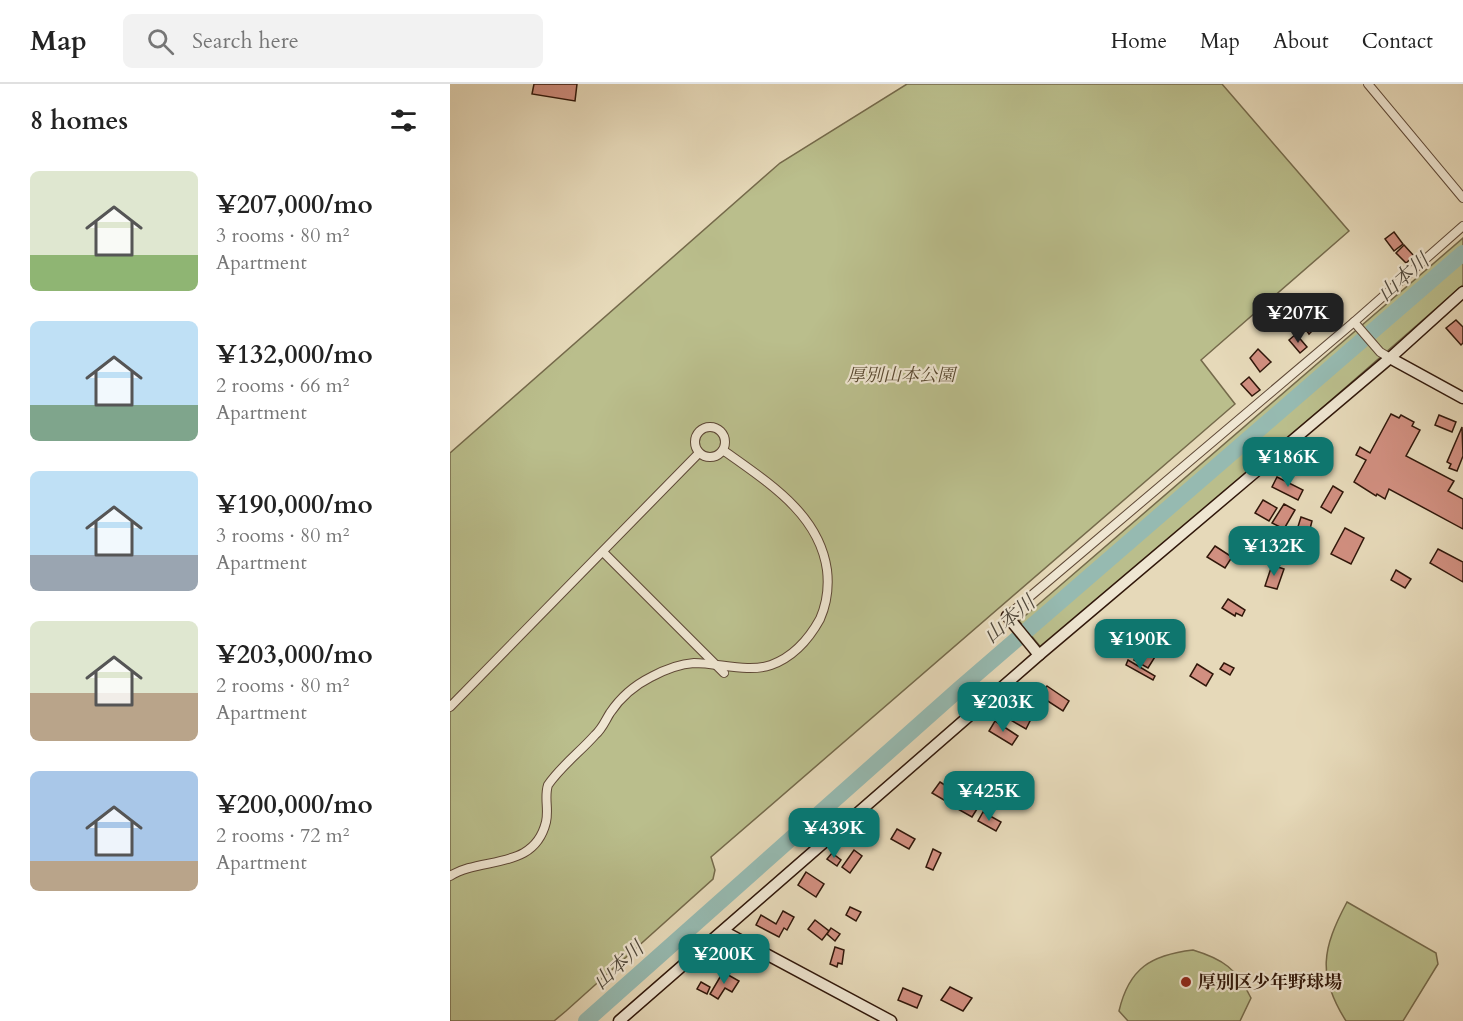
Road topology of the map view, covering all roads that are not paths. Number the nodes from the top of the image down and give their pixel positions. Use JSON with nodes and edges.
{"nodes":[{"id":1,"x":1368,"y":84,"type":"edge"},
{"id":2,"x":1463,"y":198,"type":"edge"},
{"id":3,"x":1463,"y":226,"type":"edge"},
{"id":4,"x":1463,"y":292,"type":"edge"},
{"id":5,"x":1356,"y":324,"type":"junction"},
{"id":6,"x":1390,"y":358,"type":"junction"},
{"id":7,"x":1463,"y":398,"type":"edge"},
{"id":8,"x":723,"y":450,"type":"junction"},
{"id":9,"x":699,"y":453,"type":"junction"},
{"id":10,"x":603,"y":552,"type":"junction"},
{"id":11,"x":1010,"y":619,"type":"joint"},
{"id":12,"x":1040,"y":655,"type":"junction"},
{"id":13,"x":717,"y":665,"type":"junction"},
{"id":14,"x":724,"y":673,"type":"dead end"},
{"id":15,"x":450,"y":707,"type":"edge"},
{"id":16,"x":450,"y":876,"type":"edge"},
{"id":17,"x":723,"y":931,"type":"junction"},
{"id":18,"x":619,"y":1021,"type":"edge"},
{"id":19,"x":891,"y":1021,"type":"edge"}],
"edges":[{"from":1,"to":2,"type":"street"},
{"from":3,"to":5,"type":"street"},
{"from":4,"to":6,"type":"street"},
{"from":5,"to":6,"type":"street"},
{"from":5,"to":11,"type":"street"},
{"from":6,"to":7,"type":"street"},
{"from":6,"to":12,"type":"street"},
{"from":8,"to":9,"type":"street"},
{"from":8,"to":9,"type":"street"},
{"from":8,"to":13,"type":"street"},
{"from":9,"to":10,"type":"street"},
{"from":10,"to":13,"type":"street"},
{"from":10,"to":15,"type":"street"},
{"from":11,"to":12,"type":"street"},
{"from":12,"to":17,"type":"street"},
{"from":13,"to":14,"type":"street"},
{"from":13,"to":16,"type":"street"},
{"from":17,"to":18,"type":"street"},
{"from":17,"to":19,"type":"street"}]}
